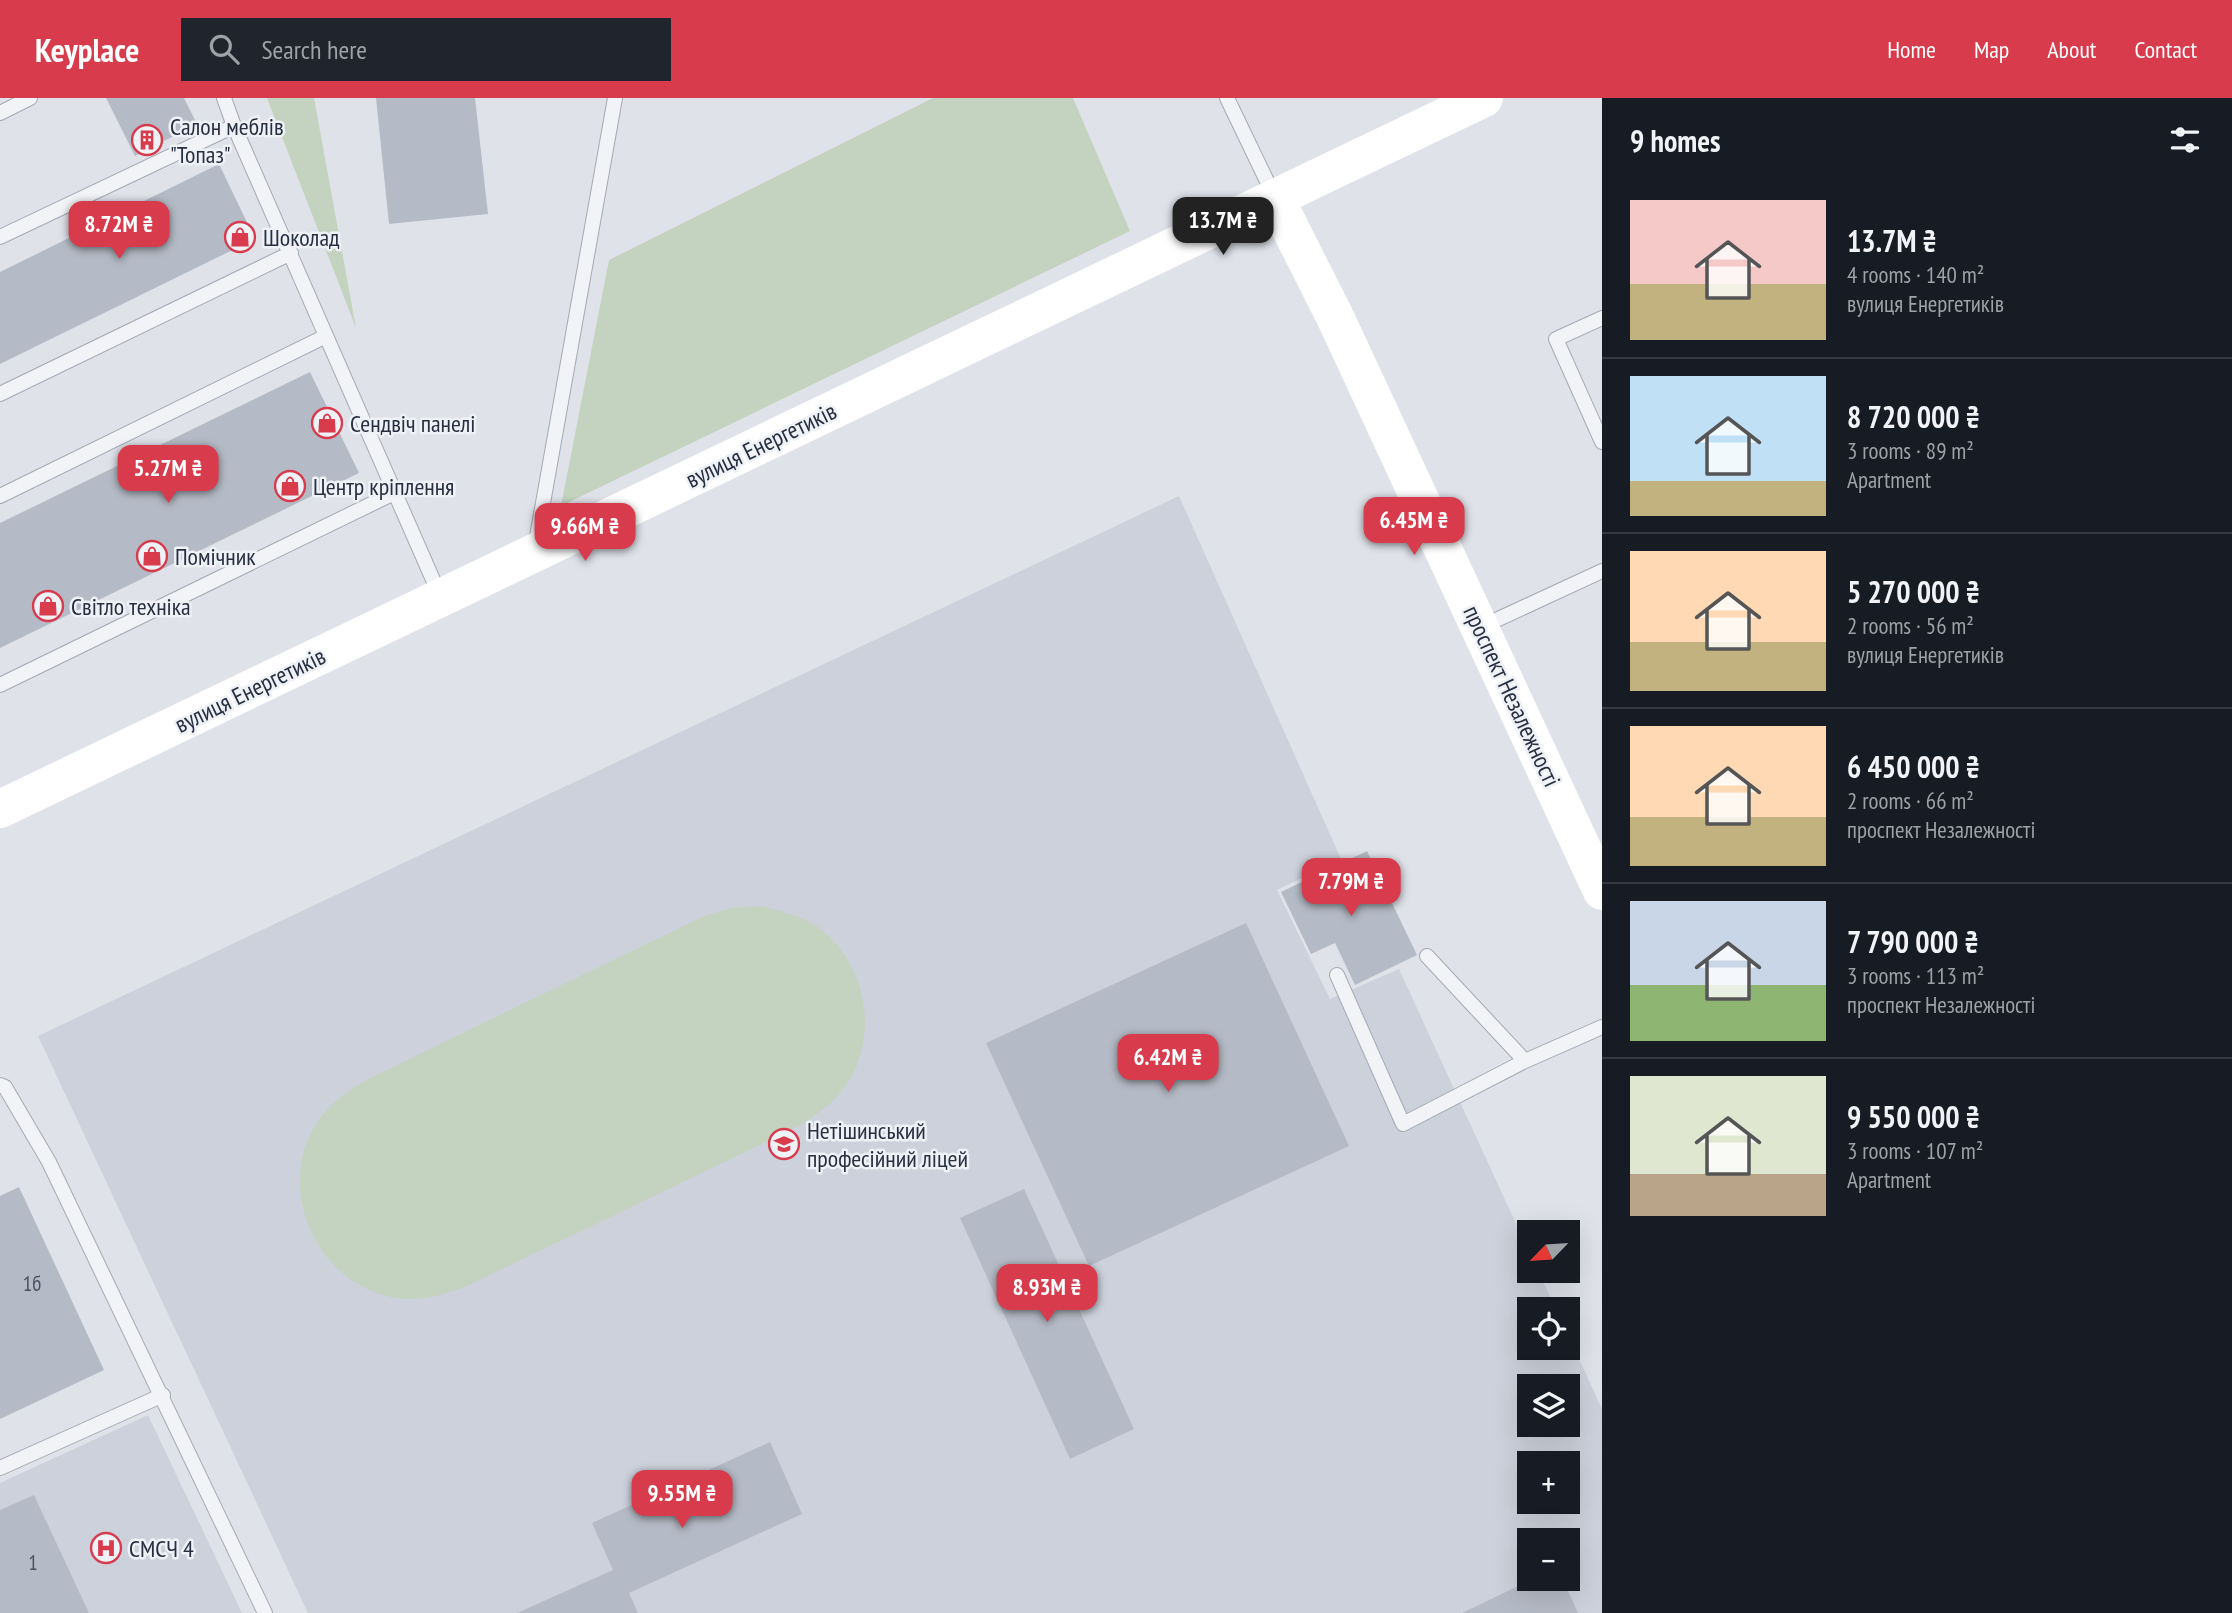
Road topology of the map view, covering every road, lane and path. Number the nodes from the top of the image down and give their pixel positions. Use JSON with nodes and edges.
{"nodes":[{"id":1,"x":30,"y":98,"type":"edge"},
{"id":2,"x":224,"y":98,"type":"edge"},
{"id":3,"x":615,"y":98,"type":"edge"},
{"id":4,"x":1227,"y":98,"type":"edge"},
{"id":5,"x":1484,"y":98,"type":"edge"},
{"id":6,"x":0,"y":113,"type":"edge"},
{"id":7,"x":234,"y":126,"type":"junction"},
{"id":8,"x":1275,"y":198,"type":"junction"},
{"id":9,"x":0,"y":237,"type":"edge"},
{"id":10,"x":291,"y":253,"type":"junction"},
{"id":11,"x":1602,"y":318,"type":"edge"},
{"id":12,"x":324,"y":337,"type":"junction"},
{"id":13,"x":0,"y":394,"type":"edge"},
{"id":14,"x":1602,"y":442,"type":"edge"},
{"id":15,"x":394,"y":493,"type":"junction"},
{"id":16,"x":0,"y":496,"type":"edge"},
{"id":17,"x":534,"y":554,"type":"junction"},
{"id":18,"x":1602,"y":571,"type":"edge"},
{"id":19,"x":442,"y":599,"type":"junction"},
{"id":20,"x":1480,"y":627,"type":"junction"},
{"id":21,"x":0,"y":685,"type":"edge"},
{"id":22,"x":0,"y":809,"type":"edge"},
{"id":23,"x":1602,"y":891,"type":"edge"},
{"id":24,"x":1427,"y":956,"type":"dead end"},
{"id":25,"x":1337,"y":975,"type":"dead end"},
{"id":26,"x":1602,"y":1027,"type":"edge"},
{"id":27,"x":1525,"y":1061,"type":"junction"},
{"id":28,"x":0,"y":1085,"type":"edge"},
{"id":29,"x":163,"y":1395,"type":"junction"},
{"id":30,"x":0,"y":1468,"type":"edge"},
{"id":31,"x":265,"y":1613,"type":"edge"}],
"edges":[{"from":1,"to":6,"type":"lane"},
{"from":2,"to":7,"type":"lane"},
{"from":3,"to":17,"type":"lane"},
{"from":4,"to":8,"type":"lane"},
{"from":5,"to":8,"type":"main road","name":"вулиця Енергетиків"},
{"from":7,"to":9,"type":"lane"},
{"from":7,"to":10,"type":"lane"},
{"from":8,"to":17,"type":"main road","name":"вулиця Енергетиків"},
{"from":8,"to":20,"type":"main road","name":"проспект Незалежності"},
{"from":10,"to":12,"type":"lane"},
{"from":10,"to":13,"type":"lane"},
{"from":11,"to":14,"type":"lane"},
{"from":12,"to":15,"type":"lane"},
{"from":12,"to":16,"type":"lane"},
{"from":15,"to":19,"type":"lane"},
{"from":15,"to":21,"type":"lane"},
{"from":17,"to":19,"type":"main road","name":"вулиця Енергетиків"},
{"from":18,"to":20,"type":"lane"},
{"from":19,"to":22,"type":"main road","name":"вулиця Енергетиків"},
{"from":20,"to":23,"type":"main road","name":"проспект Незалежності"},
{"from":24,"to":27,"type":"lane"},
{"from":25,"to":27,"type":"lane"},
{"from":26,"to":27,"type":"lane"},
{"from":28,"to":29,"type":"lane"},
{"from":29,"to":30,"type":"lane"},
{"from":29,"to":31,"type":"lane"}]}
